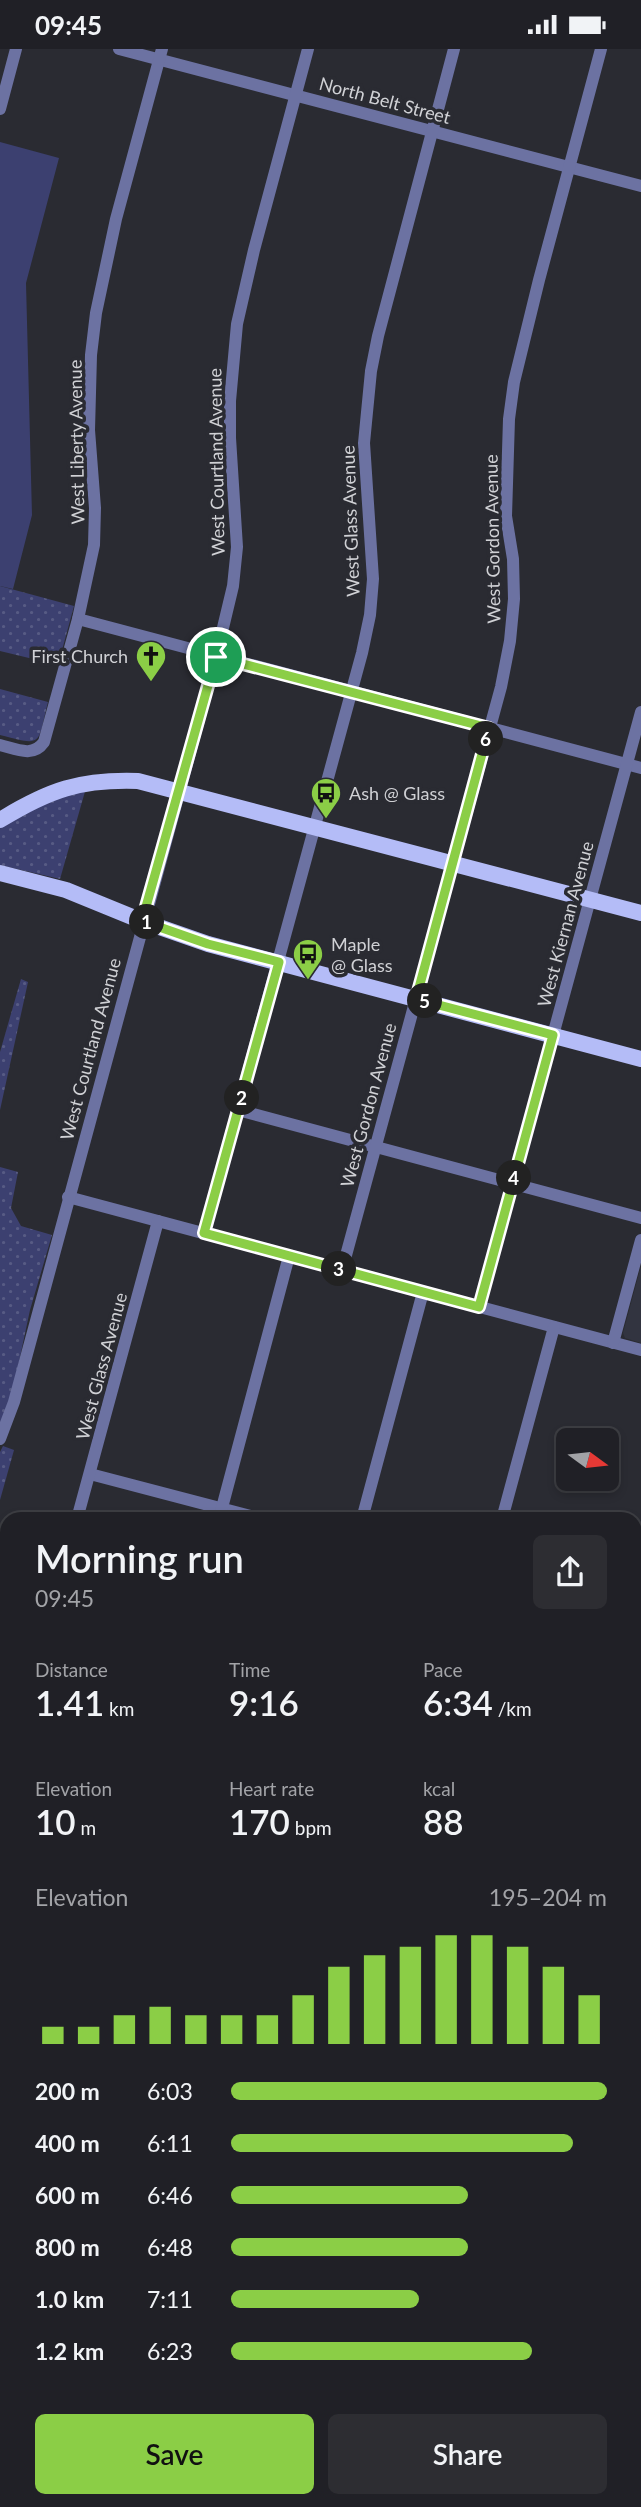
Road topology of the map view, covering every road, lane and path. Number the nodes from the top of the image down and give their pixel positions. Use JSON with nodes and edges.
{"nodes":[{"id":1,"x":16,"y":49,"type":"edge"},
{"id":2,"x":120,"y":49,"type":"edge"},
{"id":3,"x":308,"y":49,"type":"edge"},
{"id":4,"x":454,"y":49,"type":"edge"},
{"id":5,"x":601,"y":49,"type":"edge"},
{"id":6,"x":160,"y":54,"type":"edge"},
{"id":7,"x":295,"y":95,"type":"junction"},
{"id":8,"x":0,"y":109,"type":"edge"},
{"id":9,"x":432,"y":131,"type":"junction"},
{"id":10,"x":569,"y":167,"type":"junction"},
{"id":11,"x":641,"y":185,"type":"edge"},
{"id":12,"x":78,"y":619,"type":"junction"},
{"id":13,"x":216,"y":657,"type":"junction"},
{"id":14,"x":352,"y":693,"type":"junction"},
{"id":15,"x":641,"y":712,"type":"edge"},
{"id":16,"x":489,"y":728,"type":"junction"},
{"id":17,"x":0,"y":744,"type":"edge"},
{"id":18,"x":627,"y":765,"type":"junction"},
{"id":19,"x":641,"y":768,"type":"edge"},
{"id":20,"x":178,"y":790,"type":"junction"},
{"id":21,"x":0,"y":820,"type":"edge"},
{"id":22,"x":316,"y":827,"type":"junction"},
{"id":23,"x":453,"y":863,"type":"junction"},
{"id":24,"x":0,"y":873,"type":"edge"},
{"id":25,"x":590,"y":899,"type":"junction"},
{"id":26,"x":641,"y":913,"type":"edge"},
{"id":27,"x":142,"y":921,"type":"junction"},
{"id":28,"x":279,"y":962,"type":"junction"},
{"id":29,"x":416,"y":999,"type":"junction"},
{"id":30,"x":553,"y":1035,"type":"junction"},
{"id":31,"x":641,"y":1059,"type":"edge"},
{"id":32,"x":238,"y":1110,"type":"junction"},
{"id":33,"x":375,"y":1147,"type":"junction"},
{"id":34,"x":513,"y":1184,"type":"junction"},
{"id":35,"x":68,"y":1197,"type":"junction"},
{"id":36,"x":641,"y":1218,"type":"edge"},
{"id":37,"x":158,"y":1221,"type":"junction"},
{"id":38,"x":204,"y":1233,"type":"junction"},
{"id":39,"x":641,"y":1240,"type":"edge"},
{"id":40,"x":289,"y":1256,"type":"junction"},
{"id":41,"x":342,"y":1270,"type":"junction"},
{"id":42,"x":423,"y":1292,"type":"junction"},
{"id":43,"x":479,"y":1307,"type":"junction"},
{"id":44,"x":554,"y":1327,"type":"junction"},
{"id":45,"x":613,"y":1343,"type":"junction"},
{"id":46,"x":641,"y":1350,"type":"edge"},
{"id":47,"x":0,"y":1439,"type":"edge"},
{"id":48,"x":90,"y":1474,"type":"junction"},
{"id":49,"x":79,"y":1512,"type":"edge"},
{"id":50,"x":214,"y":1512,"type":"edge"},
{"id":51,"x":221,"y":1512,"type":"edge"},
{"id":52,"x":364,"y":1512,"type":"edge"},
{"id":53,"x":504,"y":1512,"type":"edge"}],
"edges":[{"from":1,"to":8,"type":"street"},
{"from":2,"to":6,"type":"street","name":"North Belt Street"},
{"from":3,"to":7,"type":"street","name":"West Courtland Avenue"},
{"from":4,"to":9,"type":"street","name":"West Glass Avenue"},
{"from":5,"to":10,"type":"street","name":"West Gordon Avenue"},
{"from":6,"to":7,"type":"street","name":"North Belt Street"},
{"from":6,"to":12,"type":"street","name":"West Liberty Avenue"},
{"from":7,"to":9,"type":"street","name":"North Belt Street"},
{"from":7,"to":13,"type":"street","name":"West Courtland Avenue"},
{"from":9,"to":10,"type":"street","name":"North Belt Street"},
{"from":9,"to":14,"type":"street","name":"West Glass Avenue"},
{"from":10,"to":11,"type":"street","name":"North Belt Street"},
{"from":10,"to":16,"type":"street","name":"West Gordon Avenue"},
{"from":12,"to":13,"type":"street"},
{"from":12,"to":17,"type":"street","name":"West Liberty Avenue"},
{"from":13,"to":14,"type":"street"},
{"from":13,"to":20,"type":"street","name":"West Courtland Avenue"},
{"from":14,"to":16,"type":"street"},
{"from":14,"to":22,"type":"street","name":"West Glass Avenue"},
{"from":15,"to":18,"type":"street","name":"West Kiernan Avenue"},
{"from":16,"to":18,"type":"street"},
{"from":16,"to":23,"type":"street","name":"West Gordon Avenue"},
{"from":18,"to":19,"type":"street"},
{"from":18,"to":25,"type":"street","name":"West Kiernan Avenue"},
{"from":20,"to":21,"type":"main road"},
{"from":20,"to":22,"type":"main road"},
{"from":20,"to":27,"type":"street","name":"West Courtland Avenue"},
{"from":22,"to":23,"type":"main road"},
{"from":22,"to":28,"type":"street","name":"West Glass Avenue"},
{"from":23,"to":25,"type":"main road"},
{"from":23,"to":29,"type":"street","name":"West Gordon Avenue"},
{"from":24,"to":27,"type":"main road"},
{"from":25,"to":26,"type":"main road"},
{"from":25,"to":30,"type":"street","name":"West Kiernan Avenue"},
{"from":27,"to":28,"type":"main road"},
{"from":27,"to":35,"type":"street","name":"West Courtland Avenue"},
{"from":28,"to":29,"type":"main road"},
{"from":28,"to":32,"type":"street","name":"West Glass Avenue"},
{"from":29,"to":30,"type":"main road"},
{"from":29,"to":33,"type":"street","name":"West Gordon Avenue"},
{"from":30,"to":31,"type":"main road"},
{"from":30,"to":34,"type":"street","name":"West Kiernan Avenue"},
{"from":32,"to":33,"type":"street"},
{"from":32,"to":38,"type":"street","name":"West Glass Avenue"},
{"from":33,"to":34,"type":"street"},
{"from":33,"to":41,"type":"street","name":"West Gordon Avenue"},
{"from":34,"to":36,"type":"street"},
{"from":34,"to":43,"type":"street","name":"West Kiernan Avenue"},
{"from":35,"to":37,"type":"street"},
{"from":35,"to":47,"type":"street","name":"West Courtland Avenue"},
{"from":37,"to":38,"type":"street"},
{"from":37,"to":48,"type":"street","name":"West Glass Avenue"},
{"from":38,"to":40,"type":"street"},
{"from":39,"to":45,"type":"street"},
{"from":40,"to":41,"type":"street"},
{"from":40,"to":51,"type":"street"},
{"from":41,"to":42,"type":"street"},
{"from":42,"to":43,"type":"street"},
{"from":42,"to":52,"type":"street"},
{"from":43,"to":44,"type":"street"},
{"from":44,"to":45,"type":"street"},
{"from":44,"to":53,"type":"street"},
{"from":45,"to":46,"type":"street"},
{"from":48,"to":49,"type":"street","name":"West Glass Avenue"},
{"from":48,"to":50,"type":"street"}]}
